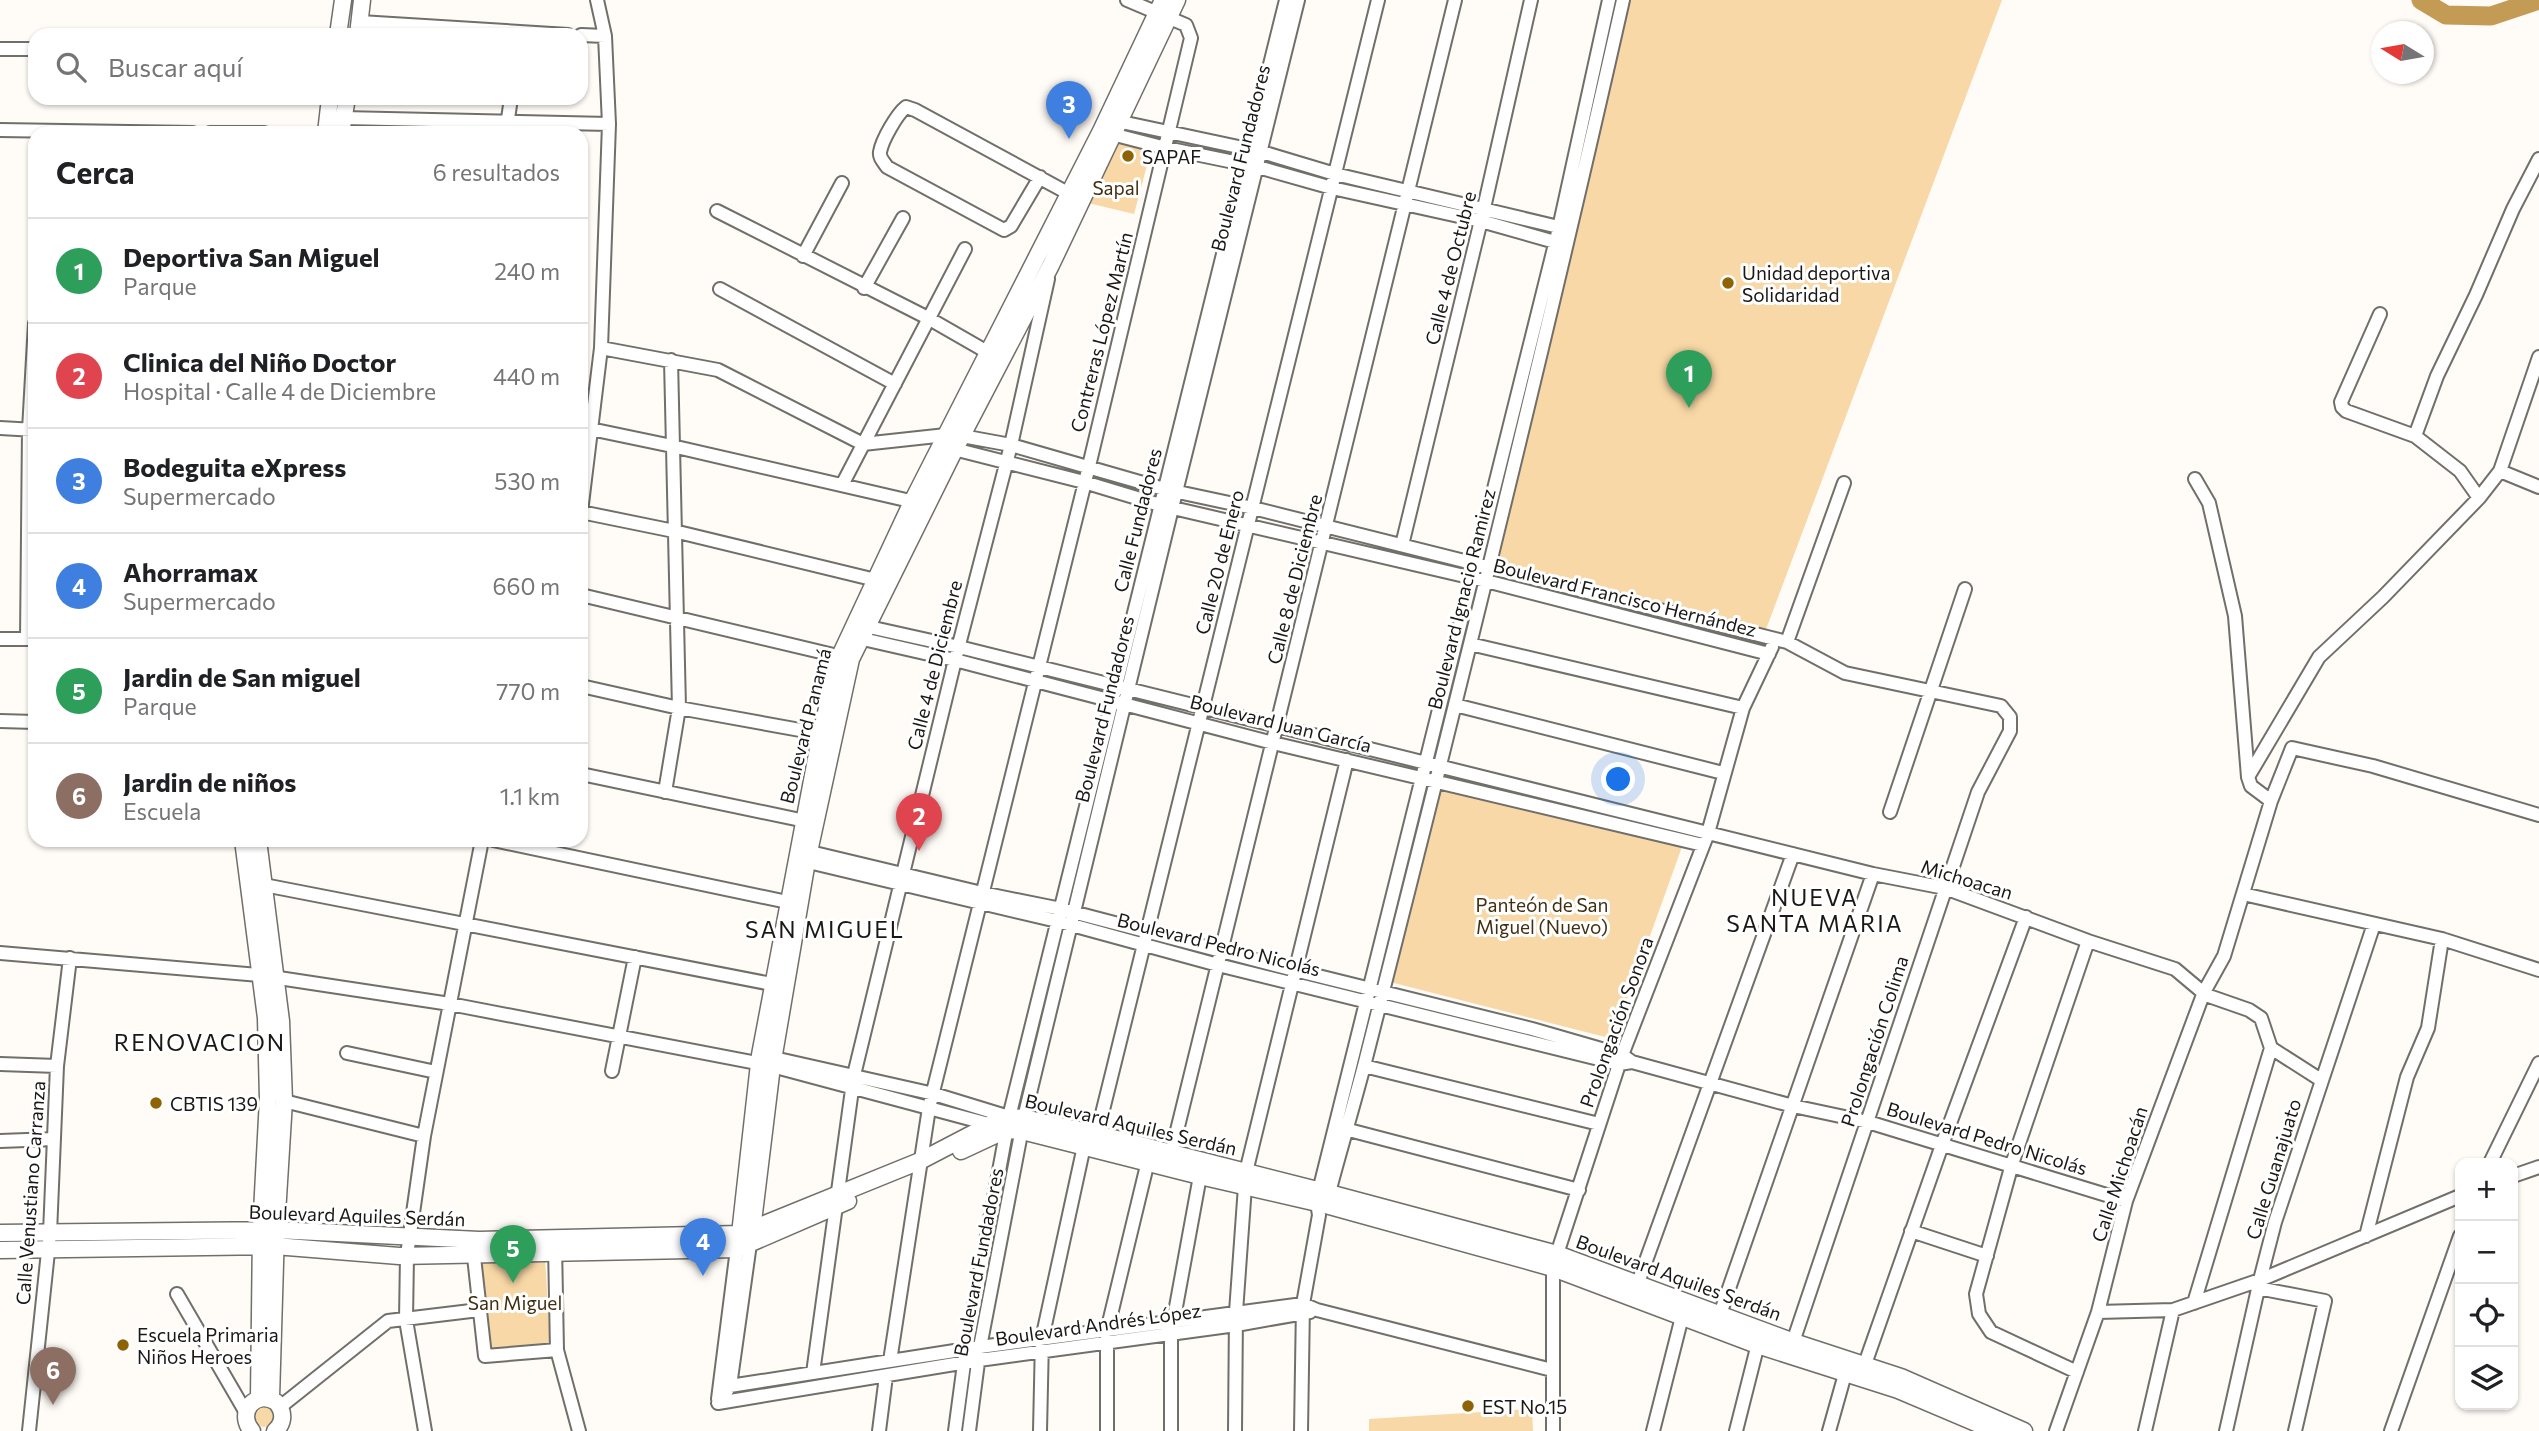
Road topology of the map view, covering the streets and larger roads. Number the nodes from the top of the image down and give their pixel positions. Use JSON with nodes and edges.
{"nodes":[{"id":1,"x":343,"y":0,"type":"edge"},
{"id":2,"x":362,"y":0,"type":"edge"},
{"id":3,"x":597,"y":0,"type":"edge"},
{"id":4,"x":1127,"y":0,"type":"edge"},
{"id":5,"x":1177,"y":0,"type":"edge"},
{"id":6,"x":1286,"y":0,"type":"edge"},
{"id":7,"x":1298,"y":0,"type":"edge"},
{"id":8,"x":1378,"y":0,"type":"edge"},
{"id":9,"x":1455,"y":0,"type":"edge"},
{"id":10,"x":1531,"y":0,"type":"edge"},
{"id":11,"x":1609,"y":0,"type":"edge"},
{"id":12,"x":1623,"y":0,"type":"edge"},
{"id":13,"x":1163,"y":9,"type":"edge"},
{"id":14,"x":339,"y":28,"type":"edge"},
{"id":15,"x":359,"y":28,"type":"edge"},
{"id":16,"x":588,"y":35,"type":"edge"},
{"id":17,"x":605,"y":36,"type":"junction"},
{"id":18,"x":0,"y":49,"type":"edge"},
{"id":19,"x":28,"y":50,"type":"edge"},
{"id":20,"x":329,"y":105,"type":"edge"},
{"id":21,"x":346,"y":105,"type":"edge"},
{"id":22,"x":510,"y":105,"type":"edge"},
{"id":23,"x":609,"y":124,"type":"junction"},
{"id":24,"x":327,"y":126,"type":"edge"},
{"id":25,"x":342,"y":126,"type":"edge"},
{"id":26,"x":507,"y":126,"type":"edge"},
{"id":27,"x":541,"y":126,"type":"edge"},
{"id":28,"x":1109,"y":127,"type":"junction"},
{"id":29,"x":0,"y":130,"type":"edge"},
{"id":30,"x":28,"y":131,"type":"edge"},
{"id":31,"x":1169,"y":134,"type":"junction"},
{"id":32,"x":1166,"y":148,"type":"junction"},
{"id":33,"x":1255,"y":150,"type":"junction"},
{"id":34,"x":2539,"y":159,"type":"edge"},
{"id":35,"x":1252,"y":165,"type":"junction"},
{"id":36,"x":1335,"y":174,"type":"junction"},
{"id":37,"x":1040,"y":177,"type":"junction"},
{"id":38,"x":842,"y":183,"type":"dead end"},
{"id":39,"x":1332,"y":188,"type":"junction"},
{"id":40,"x":1410,"y":190,"type":"junction"},
{"id":41,"x":1075,"y":197,"type":"junction"},
{"id":42,"x":1406,"y":205,"type":"junction"},
{"id":43,"x":1485,"y":208,"type":"junction"},
{"id":44,"x":717,"y":211,"type":"dead end"},
{"id":45,"x":903,"y":218,"type":"dead end"},
{"id":46,"x":1481,"y":221,"type":"junction"},
{"id":47,"x":1565,"y":229,"type":"junction"},
{"id":48,"x":1562,"y":243,"type":"junction"},
{"id":49,"x":964,"y":249,"type":"dead end"},
{"id":50,"x":803,"y":256,"type":"junction"},
{"id":51,"x":1051,"y":265,"type":"junction"},
{"id":52,"x":864,"y":288,"type":"junction"},
{"id":53,"x":720,"y":289,"type":"dead end"},
{"id":54,"x":2380,"y":314,"type":"dead end"},
{"id":55,"x":928,"y":318,"type":"junction"},
{"id":56,"x":601,"y":348,"type":"junction"},
{"id":57,"x":989,"y":353,"type":"junction"},
{"id":58,"x":2539,"y":357,"type":"edge"},
{"id":59,"x":671,"y":360,"type":"junction"},
{"id":60,"x":894,"y":384,"type":"junction"},
{"id":61,"x":2526,"y":393,"type":"junction"},
{"id":62,"x":2539,"y":398,"type":"edge"},
{"id":63,"x":588,"y":418,"type":"edge"},
{"id":64,"x":0,"y":428,"type":"edge"},
{"id":65,"x":588,"y":429,"type":"edge"},
{"id":66,"x":28,"y":430,"type":"edge"},
{"id":67,"x":2415,"y":436,"type":"junction"},
{"id":68,"x":946,"y":441,"type":"junction"},
{"id":69,"x":863,"y":444,"type":"junction"},
{"id":70,"x":1010,"y":444,"type":"junction"},
{"id":71,"x":672,"y":446,"type":"junction"},
{"id":72,"x":1006,"y":462,"type":"junction"},
{"id":73,"x":1088,"y":466,"type":"junction"},
{"id":74,"x":2500,"y":471,"type":"junction"},
{"id":75,"x":2195,"y":480,"type":"dead end"},
{"id":76,"x":1084,"y":482,"type":"junction"},
{"id":77,"x":1844,"y":483,"type":"dead end"},
{"id":78,"x":842,"y":485,"type":"junction"},
{"id":79,"x":2539,"y":487,"type":"edge"},
{"id":80,"x":1170,"y":490,"type":"junction"},
{"id":81,"x":2479,"y":498,"type":"junction"},
{"id":82,"x":920,"y":504,"type":"junction"},
{"id":83,"x":1166,"y":506,"type":"junction"},
{"id":84,"x":1253,"y":508,"type":"junction"},
{"id":85,"x":588,"y":513,"type":"edge"},
{"id":86,"x":1248,"y":526,"type":"junction"},
{"id":87,"x":1327,"y":528,"type":"junction"},
{"id":88,"x":674,"y":531,"type":"junction"},
{"id":89,"x":1323,"y":544,"type":"junction"},
{"id":90,"x":1402,"y":545,"type":"junction"},
{"id":91,"x":1475,"y":563,"type":"junction"},
{"id":92,"x":1490,"y":568,"type":"junction"},
{"id":93,"x":1471,"y":579,"type":"junction"},
{"id":94,"x":881,"y":581,"type":"junction"},
{"id":95,"x":1486,"y":581,"type":"junction"},
{"id":96,"x":1965,"y":589,"type":"dead end"},
{"id":97,"x":588,"y":597,"type":"edge"},
{"id":98,"x":677,"y":617,"type":"junction"},
{"id":99,"x":859,"y":632,"type":"junction"},
{"id":100,"x":0,"y":639,"type":"edge"},
{"id":101,"x":28,"y":639,"type":"edge"},
{"id":102,"x":1781,"y":640,"type":"junction"},
{"id":103,"x":1470,"y":644,"type":"junction"},
{"id":104,"x":958,"y":647,"type":"junction"},
{"id":105,"x":1769,"y":654,"type":"junction"},
{"id":106,"x":846,"y":658,"type":"junction"},
{"id":107,"x":955,"y":660,"type":"junction"},
{"id":108,"x":1039,"y":667,"type":"junction"},
{"id":109,"x":1035,"y":681,"type":"junction"},
{"id":110,"x":1116,"y":686,"type":"junction"},
{"id":111,"x":588,"y":688,"type":"edge"},
{"id":112,"x":1129,"y":690,"type":"junction"},
{"id":113,"x":1931,"y":691,"type":"junction"},
{"id":114,"x":1112,"y":701,"type":"junction"},
{"id":115,"x":1126,"y":705,"type":"junction"},
{"id":116,"x":1455,"y":705,"type":"junction"},
{"id":117,"x":679,"y":708,"type":"junction"},
{"id":118,"x":1743,"y":708,"type":"junction"},
{"id":119,"x":1203,"y":709,"type":"junction"},
{"id":120,"x":2010,"y":717,"type":"joint"},
{"id":121,"x":0,"y":721,"type":"edge"},
{"id":122,"x":28,"y":722,"type":"edge"},
{"id":123,"x":1199,"y":723,"type":"junction"},
{"id":124,"x":1278,"y":727,"type":"junction"},
{"id":125,"x":827,"y":735,"type":"junction"},
{"id":126,"x":1273,"y":743,"type":"junction"},
{"id":127,"x":1347,"y":760,"type":"junction"},
{"id":128,"x":1432,"y":766,"type":"junction"},
{"id":129,"x":1723,"y":773,"type":"junction"},
{"id":130,"x":588,"y":776,"type":"edge"},
{"id":131,"x":2248,"y":777,"type":"junction"},
{"id":132,"x":1429,"y":780,"type":"junction"},
{"id":133,"x":665,"y":792,"type":"junction"},
{"id":134,"x":2271,"y":801,"type":"junction"},
{"id":135,"x":1890,"y":812,"type":"dead end"},
{"id":136,"x":2539,"y":815,"type":"edge"},
{"id":137,"x":809,"y":822,"type":"junction"},
{"id":138,"x":1705,"y":839,"type":"junction"},
{"id":139,"x":244,"y":847,"type":"edge"},
{"id":140,"x":259,"y":847,"type":"edge"},
{"id":141,"x":481,"y":847,"type":"edge"},
{"id":142,"x":526,"y":847,"type":"edge"},
{"id":143,"x":1793,"y":854,"type":"junction"},
{"id":144,"x":803,"y":855,"type":"junction"},
{"id":145,"x":1873,"y":874,"type":"junction"},
{"id":146,"x":901,"y":879,"type":"junction"},
{"id":147,"x":264,"y":885,"type":"junction"},
{"id":148,"x":1945,"y":888,"type":"junction"},
{"id":149,"x":2243,"y":894,"type":"junction"},
{"id":150,"x":981,"y":898,"type":"junction"},
{"id":151,"x":794,"y":904,"type":"junction"},
{"id":152,"x":1066,"y":917,"type":"junction"},
{"id":153,"x":2026,"y":917,"type":"junction"},
{"id":154,"x":465,"y":923,"type":"junction"},
{"id":155,"x":2374,"y":924,"type":"junction"},
{"id":156,"x":1147,"y":931,"type":"junction"},
{"id":157,"x":2442,"y":939,"type":"junction"},
{"id":158,"x":2088,"y":941,"type":"junction"},
{"id":159,"x":1144,"y":945,"type":"junction"},
{"id":160,"x":1222,"y":951,"type":"junction"},
{"id":161,"x":0,"y":953,"type":"edge"},
{"id":162,"x":635,"y":957,"type":"junction"},
{"id":163,"x":70,"y":958,"type":"junction"},
{"id":164,"x":1218,"y":965,"type":"junction"},
{"id":165,"x":2539,"y":970,"type":"edge"},
{"id":166,"x":259,"y":975,"type":"junction"},
{"id":167,"x":1293,"y":976,"type":"junction"},
{"id":168,"x":277,"y":978,"type":"junction"},
{"id":169,"x":779,"y":985,"type":"junction"},
{"id":170,"x":2204,"y":992,"type":"junction"},
{"id":171,"x":1375,"y":996,"type":"junction"},
{"id":172,"x":450,"y":1004,"type":"junction"},
{"id":173,"x":618,"y":1037,"type":"junction"},
{"id":174,"x":2271,"y":1048,"type":"junction"},
{"id":175,"x":347,"y":1053,"type":"dead end"},
{"id":176,"x":766,"y":1060,"type":"junction"},
{"id":177,"x":1624,"y":1060,"type":"junction"},
{"id":178,"x":2539,"y":1063,"type":"edge"},
{"id":179,"x":0,"y":1064,"type":"edge"},
{"id":180,"x":57,"y":1066,"type":"junction"},
{"id":181,"x":1364,"y":1066,"type":"junction"},
{"id":182,"x":612,"y":1071,"type":"dead end"},
{"id":183,"x":436,"y":1072,"type":"junction"},
{"id":184,"x":2321,"y":1080,"type":"junction"},
{"id":185,"x":853,"y":1081,"type":"junction"},
{"id":186,"x":1711,"y":1084,"type":"junction"},
{"id":187,"x":934,"y":1094,"type":"junction"},
{"id":188,"x":284,"y":1101,"type":"junction"},
{"id":189,"x":1793,"y":1106,"type":"junction"},
{"id":190,"x":929,"y":1108,"type":"junction"},
{"id":191,"x":1868,"y":1122,"type":"junction"},
{"id":192,"x":1010,"y":1124,"type":"junction"},
{"id":193,"x":1600,"y":1124,"type":"junction"},
{"id":194,"x":1345,"y":1129,"type":"junction"},
{"id":195,"x":1097,"y":1134,"type":"junction"},
{"id":196,"x":424,"y":1136,"type":"junction"},
{"id":197,"x":54,"y":1139,"type":"junction"},
{"id":198,"x":0,"y":1141,"type":"edge"},
{"id":199,"x":1941,"y":1145,"type":"junction"},
{"id":200,"x":1084,"y":1146,"type":"junction"},
{"id":201,"x":1150,"y":1156,"type":"junction"},
{"id":202,"x":2492,"y":1158,"type":"edge"},
{"id":203,"x":1170,"y":1161,"type":"junction"},
{"id":204,"x":2012,"y":1164,"type":"junction"},
{"id":205,"x":920,"y":1166,"type":"junction"},
{"id":206,"x":2539,"y":1167,"type":"edge"},
{"id":207,"x":2518,"y":1174,"type":"edge"},
{"id":208,"x":1200,"y":1176,"type":"junction"},
{"id":209,"x":1245,"y":1179,"type":"junction"},
{"id":210,"x":1579,"y":1190,"type":"junction"},
{"id":211,"x":2455,"y":1198,"type":"edge"},
{"id":212,"x":838,"y":1199,"type":"junction"},
{"id":213,"x":1322,"y":1201,"type":"junction"},
{"id":214,"x":2126,"y":1201,"type":"junction"},
{"id":215,"x":1911,"y":1231,"type":"junction"},
{"id":216,"x":0,"y":1233,"type":"edge"},
{"id":217,"x":2366,"y":1237,"type":"junction"},
{"id":218,"x":268,"y":1238,"type":"junction"},
{"id":219,"x":409,"y":1238,"type":"junction"},
{"id":220,"x":745,"y":1239,"type":"junction"},
{"id":221,"x":50,"y":1241,"type":"junction"},
{"id":222,"x":555,"y":1246,"type":"junction"},
{"id":223,"x":473,"y":1247,"type":"junction"},
{"id":224,"x":0,"y":1250,"type":"edge"},
{"id":225,"x":2455,"y":1250,"type":"edge"},
{"id":226,"x":407,"y":1255,"type":"junction"},
{"id":227,"x":1986,"y":1256,"type":"junction"},
{"id":228,"x":1555,"y":1261,"type":"junction"},
{"id":229,"x":2259,"y":1284,"type":"junction"},
{"id":230,"x":1635,"y":1291,"type":"junction"},
{"id":231,"x":177,"y":1294,"type":"dead end"},
{"id":232,"x":2194,"y":1303,"type":"junction"},
{"id":233,"x":1684,"y":1309,"type":"junction"},
{"id":234,"x":479,"y":1310,"type":"junction"},
{"id":235,"x":1302,"y":1310,"type":"junction"},
{"id":236,"x":2173,"y":1310,"type":"junction"},
{"id":237,"x":2098,"y":1312,"type":"junction"},
{"id":238,"x":1236,"y":1319,"type":"junction"},
{"id":239,"x":406,"y":1320,"type":"junction"},
{"id":240,"x":1717,"y":1322,"type":"junction"},
{"id":241,"x":1172,"y":1328,"type":"junction"},
{"id":242,"x":1107,"y":1337,"type":"junction"},
{"id":243,"x":1759,"y":1338,"type":"junction"},
{"id":244,"x":1042,"y":1346,"type":"junction"},
{"id":245,"x":1791,"y":1349,"type":"junction"},
{"id":246,"x":557,"y":1350,"type":"junction"},
{"id":247,"x":979,"y":1354,"type":"junction"},
{"id":248,"x":965,"y":1356,"type":"junction"},
{"id":249,"x":890,"y":1361,"type":"junction"},
{"id":250,"x":1853,"y":1367,"type":"junction"},
{"id":251,"x":1552,"y":1370,"type":"junction"},
{"id":252,"x":2077,"y":1371,"type":"junction"},
{"id":253,"x":813,"y":1373,"type":"junction"},
{"id":254,"x":886,"y":1376,"type":"junction"},
{"id":255,"x":730,"y":1386,"type":"junction"},
{"id":256,"x":270,"y":1401,"type":"junction"},
{"id":257,"x":718,"y":1403,"type":"junction"},
{"id":258,"x":246,"y":1425,"type":"edge"},
{"id":259,"x":29,"y":1431,"type":"edge"},
{"id":260,"x":275,"y":1431,"type":"edge"},
{"id":261,"x":425,"y":1431,"type":"edge"},
{"id":262,"x":579,"y":1431,"type":"edge"},
{"id":263,"x":880,"y":1431,"type":"edge"},
{"id":264,"x":955,"y":1431,"type":"edge"},
{"id":265,"x":969,"y":1431,"type":"edge"},
{"id":266,"x":1040,"y":1431,"type":"edge"},
{"id":267,"x":1107,"y":1431,"type":"edge"},
{"id":268,"x":1171,"y":1431,"type":"edge"},
{"id":269,"x":1235,"y":1431,"type":"edge"},
{"id":270,"x":1301,"y":1431,"type":"edge"},
{"id":271,"x":1553,"y":1431,"type":"edge"},
{"id":272,"x":1653,"y":1431,"type":"edge"},
{"id":273,"x":1736,"y":1431,"type":"edge"},
{"id":274,"x":1829,"y":1431,"type":"edge"},
{"id":275,"x":1995,"y":1431,"type":"edge"},
{"id":276,"x":2024,"y":1431,"type":"edge"},
{"id":277,"x":2056,"y":1431,"type":"edge"},
{"id":278,"x":2145,"y":1431,"type":"edge"},
{"id":279,"x":2226,"y":1431,"type":"edge"},
{"id":280,"x":2295,"y":1431,"type":"edge"},
{"id":281,"x":2391,"y":1431,"type":"edge"}],
"edges":[{"from":1,"to":14,"type":"street"},
{"from":2,"to":15,"type":"street"},
{"from":3,"to":17,"type":"street"},
{"from":4,"to":13,"type":"street"},
{"from":5,"to":13,"type":"street","name":"Boulevard Panamá"},
{"from":6,"to":33,"type":"street","name":"Calle Fundadores"},
{"from":7,"to":33,"type":"street","name":"Boulevard Fundadores"},
{"from":8,"to":36,"type":"street","name":"Calle 20 de Enero"},
{"from":9,"to":40,"type":"street","name":"Calle 8 de Diciembre"},
{"from":10,"to":43,"type":"street","name":"Calle 4 de Octubre"},
{"from":11,"to":47,"type":"street","name":"Boulevard Ignacio Ramirez"},
{"from":12,"to":47,"type":"street","name":"Boulevard Ignacio Ramirez"},
{"from":13,"to":28,"type":"street","name":"Boulevard Panamá"},
{"from":13,"to":31,"type":"street","name":"Contreras López Martín"},
{"from":16,"to":17,"type":"street"},
{"from":17,"to":23,"type":"street"},
{"from":18,"to":19,"type":"street"},
{"from":20,"to":24,"type":"street"},
{"from":21,"to":25,"type":"street"},
{"from":22,"to":26,"type":"street"},
{"from":23,"to":27,"type":"street"},
{"from":23,"to":56,"type":"street"},
{"from":28,"to":31,"type":"street"},
{"from":28,"to":32,"type":"street"},
{"from":28,"to":41,"type":"street","name":"Boulevard Panamá"},
{"from":29,"to":30,"type":"street"},
{"from":31,"to":32,"type":"street","name":"Contreras López Martín"},
{"from":31,"to":33,"type":"street"},
{"from":32,"to":35,"type":"street"},
{"from":32,"to":73,"type":"street","name":"Contreras López Martín"},
{"from":33,"to":35,"type":"street","name":"Calle Fundadores"},
{"from":33,"to":36,"type":"street"},
{"from":34,"to":67,"type":"street"},
{"from":35,"to":39,"type":"street"},
{"from":35,"to":80,"type":"street","name":"Calle Fundadores"},
{"from":36,"to":39,"type":"street","name":"Calle 20 de Enero"},
{"from":36,"to":40,"type":"street"},
{"from":37,"to":37,"type":"street"},
{"from":37,"to":41,"type":"street"},
{"from":38,"to":50,"type":"street"},
{"from":39,"to":42,"type":"street"},
{"from":39,"to":84,"type":"street","name":"Calle 20 de Enero"},
{"from":40,"to":42,"type":"street","name":"Calle 8 de Diciembre"},
{"from":40,"to":43,"type":"street"},
{"from":41,"to":51,"type":"street","name":"Boulevard Panamá"},
{"from":41,"to":57,"type":"street","name":"Boulevard Panamá"},
{"from":42,"to":46,"type":"street"},
{"from":42,"to":87,"type":"street","name":"Calle 8 de Diciembre"},
{"from":43,"to":46,"type":"street","name":"Calle 4 de Octubre"},
{"from":43,"to":47,"type":"street"},
{"from":44,"to":50,"type":"street"},
{"from":45,"to":52,"type":"street"},
{"from":46,"to":48,"type":"street"},
{"from":46,"to":90,"type":"street","name":"Calle 4 de Octubre"},
{"from":47,"to":48,"type":"street","name":"Boulevard Ignacio Ramirez"},
{"from":48,"to":91,"type":"street","name":"Boulevard Ignacio Ramirez"},
{"from":48,"to":92,"type":"street","name":"Boulevard Ignacio Ramirez"},
{"from":49,"to":55,"type":"street"},
{"from":50,"to":52,"type":"street"},
{"from":51,"to":68,"type":"street","name":"Boulevard Panamá"},
{"from":51,"to":70,"type":"street","name":"Calle 4 de Diciembre"},
{"from":52,"to":55,"type":"street"},
{"from":53,"to":60,"type":"street"},
{"from":54,"to":67,"type":"street"},
{"from":55,"to":57,"type":"street"},
{"from":55,"to":60,"type":"street"},
{"from":56,"to":59,"type":"street"},
{"from":56,"to":63,"type":"street"},
{"from":57,"to":68,"type":"street","name":"Boulevard Panamá"},
{"from":58,"to":61,"type":"street"},
{"from":59,"to":69,"type":"street"},
{"from":59,"to":71,"type":"street"},
{"from":60,"to":69,"type":"street"},
{"from":61,"to":62,"type":"street"},
{"from":61,"to":74,"type":"street"},
{"from":64,"to":66,"type":"street"},
{"from":65,"to":71,"type":"street"},
{"from":67,"to":81,"type":"street"},
{"from":68,"to":69,"type":"street"},
{"from":68,"to":70,"type":"street","name":"Boulevard Francisco Hernández"},
{"from":68,"to":72,"type":"street","name":"Boulevard Francisco Hernández"},
{"from":68,"to":82,"type":"street","name":"Boulevard Panamá"},
{"from":69,"to":78,"type":"street"},
{"from":70,"to":72,"type":"street","name":"Calle 4 de Diciembre"},
{"from":70,"to":73,"type":"street","name":"Boulevard Francisco Hernández"},
{"from":71,"to":78,"type":"street"},
{"from":71,"to":88,"type":"street"},
{"from":72,"to":76,"type":"street","name":"Boulevard Francisco Hernández"},
{"from":72,"to":104,"type":"street","name":"Calle 4 de Diciembre"},
{"from":73,"to":76,"type":"street","name":"Contreras López Martín"},
{"from":73,"to":80,"type":"street","name":"Boulevard Francisco Hernández"},
{"from":74,"to":79,"type":"street"},
{"from":74,"to":81,"type":"street"},
{"from":75,"to":131,"type":"street"},
{"from":76,"to":83,"type":"street","name":"Boulevard Francisco Hernández"},
{"from":76,"to":108,"type":"street","name":"Contreras López Martín"},
{"from":77,"to":102,"type":"street","name":"Prolongación Sonora"},
{"from":78,"to":82,"type":"street"},
{"from":80,"to":83,"type":"street","name":"Calle Fundadores"},
{"from":80,"to":84,"type":"street","name":"Boulevard Francisco Hernández"},
{"from":81,"to":131,"type":"street"},
{"from":82,"to":94,"type":"street","name":"Boulevard Panamá"},
{"from":83,"to":86,"type":"street","name":"Boulevard Francisco Hernández"},
{"from":83,"to":110,"type":"street","name":"Calle Fundadores"},
{"from":83,"to":112,"type":"street","name":"Boulevard Fundadores"},
{"from":84,"to":86,"type":"street","name":"Calle 20 de Enero"},
{"from":84,"to":87,"type":"street","name":"Boulevard Francisco Hernández"},
{"from":85,"to":88,"type":"street"},
{"from":86,"to":89,"type":"street","name":"Boulevard Francisco Hernández"},
{"from":86,"to":119,"type":"street","name":"Calle 20 de Enero"},
{"from":87,"to":89,"type":"street","name":"Calle 8 de Diciembre"},
{"from":87,"to":90,"type":"street","name":"Boulevard Francisco Hernández"},
{"from":88,"to":94,"type":"street"},
{"from":88,"to":98,"type":"street"},
{"from":89,"to":93,"type":"street","name":"Boulevard Francisco Hernández"},
{"from":89,"to":124,"type":"street","name":"Calle 8 de Diciembre"},
{"from":90,"to":91,"type":"street","name":"Boulevard Francisco Hernández"},
{"from":91,"to":92,"type":"street","name":"Boulevard Francisco Hernández"},
{"from":91,"to":93,"type":"street","name":"Boulevard Ignacio Ramirez"},
{"from":92,"to":95,"type":"street","name":"Boulevard Ignacio Ramirez"},
{"from":92,"to":102,"type":"street","name":"Boulevard Francisco Hernández"},
{"from":93,"to":95,"type":"street","name":"Boulevard Francisco Hernández"},
{"from":93,"to":128,"type":"street","name":"Boulevard Ignacio Ramirez"},
{"from":94,"to":99,"type":"street","name":"Boulevard Panamá"},
{"from":95,"to":103,"type":"street","name":"Boulevard Ignacio Ramirez"},
{"from":95,"to":105,"type":"street","name":"Boulevard Francisco Hernández"},
{"from":96,"to":113,"type":"street"},
{"from":97,"to":98,"type":"street"},
{"from":98,"to":106,"type":"street"},
{"from":98,"to":117,"type":"street"},
{"from":99,"to":104,"type":"street","name":"Boulevard Juan García"},
{"from":99,"to":106,"type":"street","name":"Boulevard Panamá"},
{"from":99,"to":107,"type":"street","name":"Boulevard Juan García"},
{"from":100,"to":101,"type":"street"},
{"from":102,"to":105,"type":"street","name":"Prolongación Sonora"},
{"from":102,"to":113,"type":"street","name":"Boulevard Francisco Hernández"},
{"from":103,"to":116,"type":"street","name":"Boulevard Ignacio Ramirez"},
{"from":103,"to":118,"type":"street"},
{"from":104,"to":107,"type":"street","name":"Calle 4 de Diciembre"},
{"from":104,"to":108,"type":"street","name":"Boulevard Juan García"},
{"from":105,"to":118,"type":"street","name":"Prolongación Sonora"},
{"from":106,"to":125,"type":"street","name":"Boulevard Panamá"},
{"from":107,"to":109,"type":"street","name":"Boulevard Juan García"},
{"from":107,"to":146,"type":"street","name":"Calle 4 de Diciembre"},
{"from":108,"to":109,"type":"street","name":"Contreras López Martín"},
{"from":108,"to":110,"type":"street","name":"Boulevard Juan García"},
{"from":109,"to":114,"type":"street","name":"Boulevard Juan García"},
{"from":109,"to":150,"type":"street","name":"Contreras López Martín"},
{"from":110,"to":112,"type":"street","name":"Boulevard Juan García"},
{"from":110,"to":114,"type":"street","name":"Calle Fundadores"},
{"from":111,"to":117,"type":"street"},
{"from":112,"to":115,"type":"street","name":"Boulevard Fundadores"},
{"from":112,"to":119,"type":"street","name":"Boulevard Juan García"},
{"from":113,"to":120,"type":"street","name":"Boulevard Francisco Hernández"},
{"from":113,"to":135,"type":"street"},
{"from":114,"to":115,"type":"street","name":"Boulevard Juan García"},
{"from":114,"to":152,"type":"street","name":"Calle Fundadores"},
{"from":115,"to":123,"type":"street","name":"Boulevard Juan García"},
{"from":115,"to":152,"type":"street","name":"Boulevard Fundadores"},
{"from":116,"to":128,"type":"street","name":"Boulevard Ignacio Ramirez"},
{"from":116,"to":129,"type":"street"},
{"from":117,"to":125,"type":"street"},
{"from":117,"to":133,"type":"street"},
{"from":118,"to":129,"type":"street","name":"Prolongación Sonora"},
{"from":119,"to":123,"type":"street","name":"Calle 20 de Enero"},
{"from":119,"to":124,"type":"street","name":"Boulevard Juan García"},
{"from":120,"to":148,"type":"street","name":"Prolongación Colima"},
{"from":121,"to":122,"type":"street"},
{"from":123,"to":126,"type":"street","name":"Boulevard Juan García"},
{"from":123,"to":156,"type":"street","name":"Calle 20 de Enero"},
{"from":124,"to":126,"type":"street","name":"Calle 8 de Diciembre"},
{"from":124,"to":128,"type":"street","name":"Boulevard Juan García"},
{"from":125,"to":137,"type":"street","name":"Boulevard Panamá"},
{"from":126,"to":127,"type":"street","name":"Boulevard Juan García"},
{"from":126,"to":160,"type":"street","name":"Calle 8 de Diciembre"},
{"from":127,"to":132,"type":"street","name":"Boulevard Juan García"},
{"from":127,"to":167,"type":"street"},
{"from":128,"to":132,"type":"street","name":"Boulevard Ignacio Ramirez"},
{"from":128,"to":138,"type":"street","name":"Boulevard Juan García"},
{"from":129,"to":138,"type":"street","name":"Prolongación Sonora"},
{"from":130,"to":133,"type":"street"},
{"from":131,"to":134,"type":"street"},
{"from":132,"to":138,"type":"street","name":"Boulevard Juan García"},
{"from":132,"to":171,"type":"street","name":"Boulevard Ignacio Ramirez"},
{"from":133,"to":137,"type":"street"},
{"from":134,"to":136,"type":"street","name":"Calle Michoacán"},
{"from":134,"to":149,"type":"street","name":"Calle Michoacán"},
{"from":137,"to":144,"type":"street","name":"Boulevard Panamá"},
{"from":138,"to":143,"type":"street","name":"Michoacan"},
{"from":138,"to":177,"type":"street","name":"Prolongación Sonora"},
{"from":139,"to":166,"type":"street"},
{"from":140,"to":147,"type":"street"},
{"from":141,"to":154,"type":"street"},
{"from":142,"to":151,"type":"street"},
{"from":143,"to":145,"type":"street","name":"Michoacan"},
{"from":143,"to":186,"type":"street"},
{"from":144,"to":146,"type":"street"},
{"from":144,"to":151,"type":"street","name":"Boulevard Panamá"},
{"from":145,"to":148,"type":"street","name":"Michoacan"},
{"from":145,"to":189,"type":"street"},
{"from":146,"to":150,"type":"street"},
{"from":146,"to":185,"type":"street","name":"Calle 4 de Diciembre"},
{"from":147,"to":154,"type":"street"},
{"from":147,"to":168,"type":"street"},
{"from":148,"to":153,"type":"street","name":"Michoacan"},
{"from":148,"to":191,"type":"street","name":"Prolongación Colima"},
{"from":149,"to":155,"type":"street"},
{"from":149,"to":170,"type":"street","name":"Calle Michoacán"},
{"from":150,"to":152,"type":"street"},
{"from":150,"to":187,"type":"street","name":"Contreras López Martín"},
{"from":151,"to":169,"type":"street","name":"Boulevard Panamá"},
{"from":152,"to":156,"type":"street","name":"Boulevard Pedro Nicolás"},
{"from":152,"to":159,"type":"street","name":"Boulevard Pedro Nicolás"},
{"from":152,"to":192,"type":"street","name":"Boulevard Fundadores"},
{"from":153,"to":158,"type":"street","name":"Michoacan"},
{"from":153,"to":199,"type":"street"},
{"from":154,"to":162,"type":"street"},
{"from":154,"to":172,"type":"street"},
{"from":155,"to":157,"type":"street"},
{"from":155,"to":184,"type":"street","name":"Calle Guanajuato"},
{"from":156,"to":159,"type":"street","name":"Calle 20 de Enero"},
{"from":156,"to":160,"type":"street","name":"Boulevard Pedro Nicolás"},
{"from":157,"to":165,"type":"street"},
{"from":157,"to":217,"type":"street"},
{"from":158,"to":170,"type":"street","name":"Michoacan"},
{"from":158,"to":204,"type":"street"},
{"from":159,"to":164,"type":"street","name":"Boulevard Pedro Nicolás"},
{"from":159,"to":195,"type":"street","name":"Calle 20 de Enero"},
{"from":160,"to":164,"type":"street","name":"Calle 8 de Diciembre"},
{"from":160,"to":167,"type":"street","name":"Boulevard Pedro Nicolás"},
{"from":161,"to":163,"type":"street"},
{"from":162,"to":169,"type":"street"},
{"from":162,"to":173,"type":"street"},
{"from":163,"to":166,"type":"street"},
{"from":163,"to":180,"type":"street","name":"Calle Venustiano Carranza"},
{"from":164,"to":167,"type":"street","name":"Boulevard Pedro Nicolás"},
{"from":164,"to":203,"type":"street","name":"Calle 8 de Diciembre"},
{"from":166,"to":168,"type":"street"},
{"from":166,"to":218,"type":"street"},
{"from":167,"to":171,"type":"street","name":"Boulevard Pedro Nicolás"},
{"from":167,"to":209,"type":"street"},
{"from":168,"to":172,"type":"street"},
{"from":168,"to":188,"type":"street"},
{"from":169,"to":176,"type":"street","name":"Boulevard Panamá"},
{"from":170,"to":174,"type":"street"},
{"from":170,"to":214,"type":"street","name":"Calle Michoacán"},
{"from":171,"to":177,"type":"street","name":"Boulevard Pedro Nicolás"},
{"from":171,"to":181,"type":"street","name":"Boulevard Ignacio Ramirez"},
{"from":171,"to":213,"type":"street","name":"Boulevard Ignacio Ramirez"},
{"from":172,"to":173,"type":"street"},
{"from":172,"to":183,"type":"street"},
{"from":173,"to":176,"type":"street"},
{"from":173,"to":182,"type":"street"},
{"from":174,"to":184,"type":"street"},
{"from":174,"to":232,"type":"street"},
{"from":175,"to":183,"type":"street"},
{"from":176,"to":185,"type":"street"},
{"from":176,"to":220,"type":"street","name":"Boulevard Panamá"},
{"from":177,"to":186,"type":"street","name":"Boulevard Pedro Nicolás"},
{"from":177,"to":193,"type":"street","name":"Prolongación Sonora"},
{"from":178,"to":202,"type":"street"},
{"from":179,"to":180,"type":"street"},
{"from":180,"to":197,"type":"street","name":"Calle Venustiano Carranza"},
{"from":181,"to":193,"type":"street"},
{"from":181,"to":194,"type":"street","name":"Boulevard Ignacio Ramirez"},
{"from":183,"to":196,"type":"street"},
{"from":184,"to":229,"type":"street","name":"Calle Guanajuato"},
{"from":185,"to":187,"type":"street"},
{"from":185,"to":190,"type":"street"},
{"from":185,"to":212,"type":"street","name":"Calle 4 de Diciembre"},
{"from":186,"to":189,"type":"street","name":"Boulevard Pedro Nicolás"},
{"from":186,"to":230,"type":"street"},
{"from":187,"to":190,"type":"street","name":"Contreras López Martín"},
{"from":187,"to":192,"type":"street"},
{"from":188,"to":196,"type":"street"},
{"from":188,"to":218,"type":"street"},
{"from":189,"to":191,"type":"street","name":"Boulevard Pedro Nicolás"},
{"from":189,"to":240,"type":"street"},
{"from":190,"to":192,"type":"street"},
{"from":190,"to":205,"type":"street","name":"Contreras López Martín"},
{"from":191,"to":199,"type":"street","name":"Boulevard Pedro Nicolás"},
{"from":191,"to":245,"type":"street","name":"Prolongación Colima"},
{"from":192,"to":195,"type":"street","name":"Boulevard Aquiles Serdán"},
{"from":192,"to":200,"type":"street","name":"Boulevard Aquiles Serdán"},
{"from":192,"to":205,"type":"street","name":"Boulevard Aquiles Serdán"},
{"from":192,"to":247,"type":"street","name":"Boulevard Fundadores"},
{"from":192,"to":248,"type":"street","name":"Boulevard Fundadores"},
{"from":193,"to":210,"type":"street","name":"Prolongación Sonora"},
{"from":194,"to":210,"type":"street"},
{"from":194,"to":213,"type":"street","name":"Boulevard Ignacio Ramirez"},
{"from":195,"to":201,"type":"street","name":"Boulevard Aquiles Serdán"},
{"from":196,"to":219,"type":"street"},
{"from":197,"to":198,"type":"street"},
{"from":197,"to":221,"type":"street","name":"Calle Venustiano Carranza"},
{"from":199,"to":204,"type":"street","name":"Boulevard Pedro Nicolás"},
{"from":199,"to":215,"type":"street"},
{"from":200,"to":201,"type":"street","name":"Boulevard Aquiles Serdán"},
{"from":200,"to":244,"type":"street"},
{"from":201,"to":203,"type":"street","name":"Boulevard Aquiles Serdán"},
{"from":201,"to":242,"type":"street"},
{"from":203,"to":208,"type":"street","name":"Boulevard Aquiles Serdán"},
{"from":203,"to":209,"type":"street","name":"Boulevard Aquiles Serdán"},
{"from":204,"to":214,"type":"street","name":"Boulevard Pedro Nicolás"},
{"from":204,"to":227,"type":"street"},
{"from":205,"to":212,"type":"street","name":"Boulevard Aquiles Serdán"},
{"from":205,"to":249,"type":"street","name":"Contreras López Martín"},
{"from":206,"to":207,"type":"street"},
{"from":208,"to":209,"type":"street","name":"Boulevard Aquiles Serdán"},
{"from":208,"to":241,"type":"street"},
{"from":209,"to":213,"type":"street","name":"Boulevard Aquiles Serdán"},
{"from":209,"to":238,"type":"street"},
{"from":210,"to":228,"type":"street","name":"Prolongación Sonora"},
{"from":211,"to":217,"type":"street"},
{"from":212,"to":220,"type":"street","name":"Boulevard Aquiles Serdán"},
{"from":212,"to":253,"type":"street","name":"Calle 4 de Diciembre"},
{"from":213,"to":228,"type":"street","name":"Boulevard Aquiles Serdán"},
{"from":213,"to":235,"type":"street"},
{"from":214,"to":237,"type":"street","name":"Calle Michoacán"},
{"from":215,"to":227,"type":"street"},
{"from":215,"to":250,"type":"street"},
{"from":216,"to":221,"type":"street","name":"Boulevard Aquiles Serdán"},
{"from":217,"to":229,"type":"street"},
{"from":218,"to":219,"type":"street","name":"Boulevard Aquiles Serdán"},
{"from":218,"to":221,"type":"street","name":"Boulevard Aquiles Serdán"},
{"from":218,"to":226,"type":"street","name":"Boulevard Aquiles Serdán"},
{"from":218,"to":256,"type":"street"},
{"from":219,"to":223,"type":"street","name":"Boulevard Aquiles Serdán"},
{"from":219,"to":226,"type":"street"},
{"from":220,"to":222,"type":"street","name":"Boulevard Aquiles Serdán"},
{"from":220,"to":255,"type":"street","name":"Boulevard Panamá"},
{"from":220,"to":257,"type":"street","name":"Boulevard Panamá"},
{"from":221,"to":224,"type":"street","name":"Boulevard Aquiles Serdán"},
{"from":221,"to":259,"type":"street","name":"Calle Venustiano Carranza"},
{"from":222,"to":223,"type":"street","name":"Boulevard Aquiles Serdán"},
{"from":222,"to":246,"type":"street"},
{"from":223,"to":226,"type":"street","name":"Boulevard Aquiles Serdán"},
{"from":223,"to":234,"type":"street"},
{"from":225,"to":281,"type":"street"},
{"from":226,"to":239,"type":"street"},
{"from":227,"to":252,"type":"street"},
{"from":228,"to":230,"type":"street","name":"Boulevard Aquiles Serdán"},
{"from":228,"to":251,"type":"street","name":"Prolongación Sonora"},
{"from":229,"to":232,"type":"street"},
{"from":229,"to":279,"type":"street","name":"Calle Guanajuato"},
{"from":229,"to":280,"type":"street"},
{"from":230,"to":233,"type":"street","name":"Boulevard Aquiles Serdán"},
{"from":231,"to":258,"type":"street"},
{"from":232,"to":236,"type":"street"},
{"from":233,"to":240,"type":"street","name":"Boulevard Aquiles Serdán"},
{"from":233,"to":272,"type":"street"},
{"from":234,"to":239,"type":"street"},
{"from":234,"to":246,"type":"street"},
{"from":235,"to":238,"type":"street","name":"Boulevard Andrés López"},
{"from":235,"to":251,"type":"street"},
{"from":235,"to":270,"type":"street"},
{"from":236,"to":237,"type":"street"},
{"from":236,"to":278,"type":"street"},
{"from":237,"to":252,"type":"street","name":"Calle Michoacán"},
{"from":238,"to":241,"type":"street","name":"Boulevard Andrés López"},
{"from":238,"to":269,"type":"street"},
{"from":239,"to":256,"type":"street"},
{"from":239,"to":261,"type":"street"},
{"from":240,"to":243,"type":"street","name":"Boulevard Aquiles Serdán"},
{"from":241,"to":242,"type":"street","name":"Boulevard Andrés López"},
{"from":241,"to":268,"type":"street"},
{"from":242,"to":244,"type":"street","name":"Boulevard Andrés López"},
{"from":242,"to":267,"type":"street"},
{"from":243,"to":245,"type":"street","name":"Boulevard Aquiles Serdán"},
{"from":243,"to":273,"type":"street"},
{"from":244,"to":247,"type":"street","name":"Boulevard Andrés López"},
{"from":244,"to":266,"type":"street"},
{"from":245,"to":250,"type":"street","name":"Boulevard Aquiles Serdán"},
{"from":246,"to":262,"type":"street"},
{"from":247,"to":248,"type":"street","name":"Boulevard Andrés López"},
{"from":247,"to":265,"type":"street","name":"Boulevard Fundadores"},
{"from":248,"to":249,"type":"street","name":"Boulevard Andrés López"},
{"from":248,"to":254,"type":"street","name":"Boulevard Andrés López"},
{"from":248,"to":264,"type":"street","name":"Boulevard Fundadores"},
{"from":249,"to":253,"type":"street","name":"Boulevard Andrés López"},
{"from":250,"to":274,"type":"street"},
{"from":250,"to":275,"type":"street","name":"Boulevard Aquiles Serdán"},
{"from":250,"to":276,"type":"street","name":"Boulevard Aquiles Serdán"},
{"from":251,"to":271,"type":"street","name":"Prolongación Sonora"},
{"from":252,"to":277,"type":"street","name":"Calle Michoacán"},
{"from":253,"to":255,"type":"street","name":"Boulevard Andrés López"},
{"from":254,"to":257,"type":"street","name":"Boulevard Andrés López"},
{"from":254,"to":263,"type":"street"},
{"from":255,"to":257,"type":"street"},
{"from":256,"to":258,"type":"street"},
{"from":256,"to":260,"type":"street"}]}
